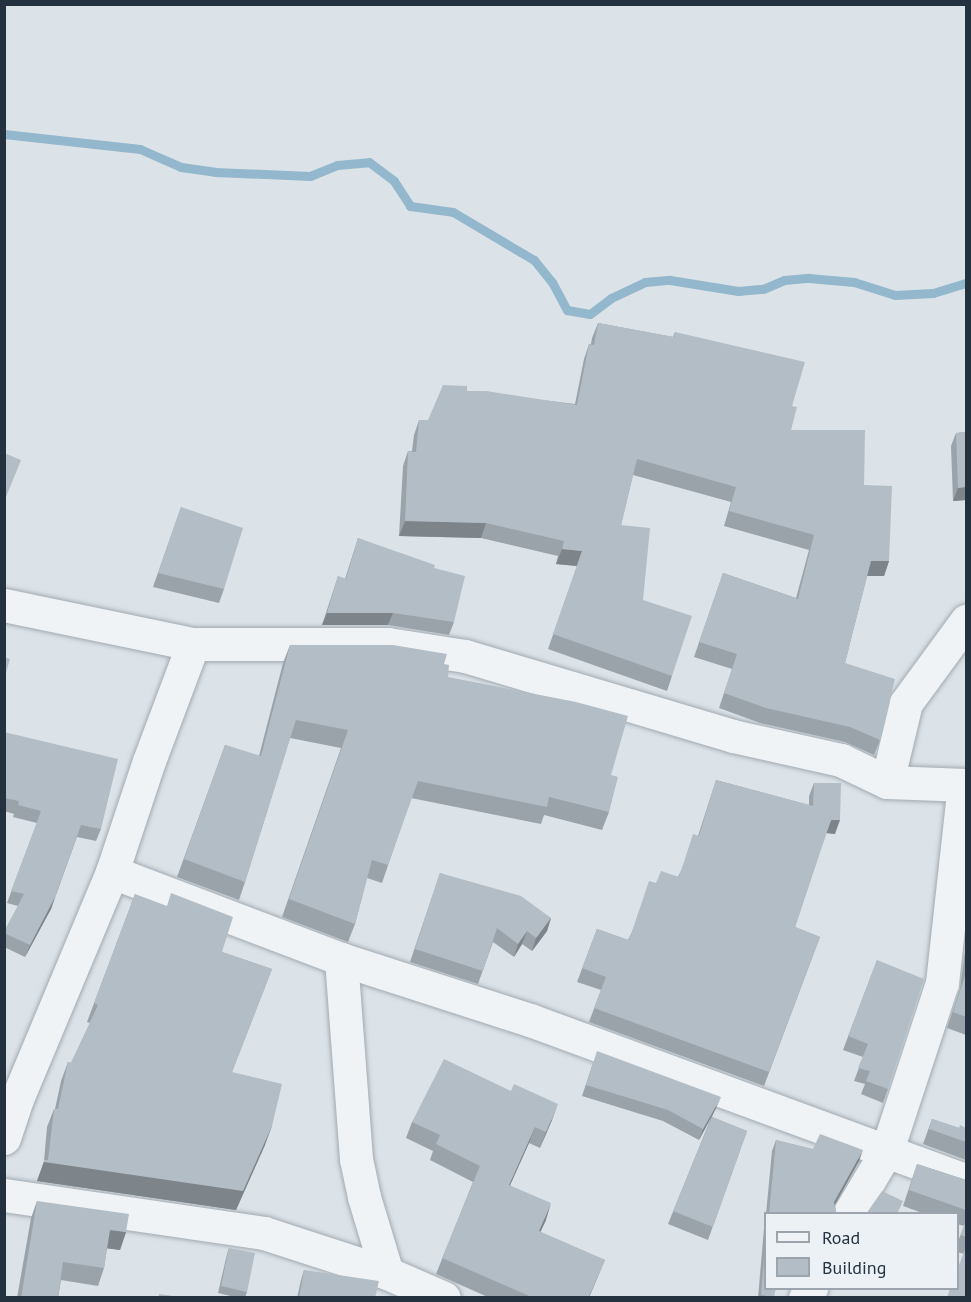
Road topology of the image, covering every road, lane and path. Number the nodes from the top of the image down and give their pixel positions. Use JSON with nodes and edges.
{"nodes":[{"id":1,"x":4,"y":605,"type":"edge"},
{"id":2,"x":966,"y":621,"type":"edge"},
{"id":3,"x":193,"y":644,"type":"junction"},
{"id":4,"x":887,"y":782,"type":"junction"},
{"id":5,"x":965,"y":785,"type":"edge"},
{"id":6,"x":112,"y":872,"type":"junction"},
{"id":7,"x":340,"y":959,"type":"junction"},
{"id":8,"x":954,"y":987,"type":"edge"},
{"id":9,"x":4,"y":1138,"type":"edge"},
{"id":10,"x":887,"y":1150,"type":"junction"},
{"id":11,"x":966,"y":1180,"type":"edge"},
{"id":12,"x":4,"y":1195,"type":"edge"},
{"id":13,"x":850,"y":1212,"type":"edge"},
{"id":14,"x":387,"y":1273,"type":"junction"},
{"id":15,"x":444,"y":1298,"type":"edge"}],
"edges":[{"from":1,"to":3,"type":"street"},
{"from":2,"to":4,"type":"street"},
{"from":3,"to":4,"type":"street"},
{"from":3,"to":6,"type":"street"},
{"from":4,"to":5,"type":"street"},
{"from":5,"to":8,"type":"street"},
{"from":6,"to":7,"type":"street"},
{"from":6,"to":9,"type":"street"},
{"from":7,"to":10,"type":"street"},
{"from":7,"to":14,"type":"street"},
{"from":8,"to":10,"type":"street"},
{"from":10,"to":11,"type":"street"},
{"from":10,"to":13,"type":"street"},
{"from":12,"to":14,"type":"street"},
{"from":14,"to":15,"type":"street"}]}
